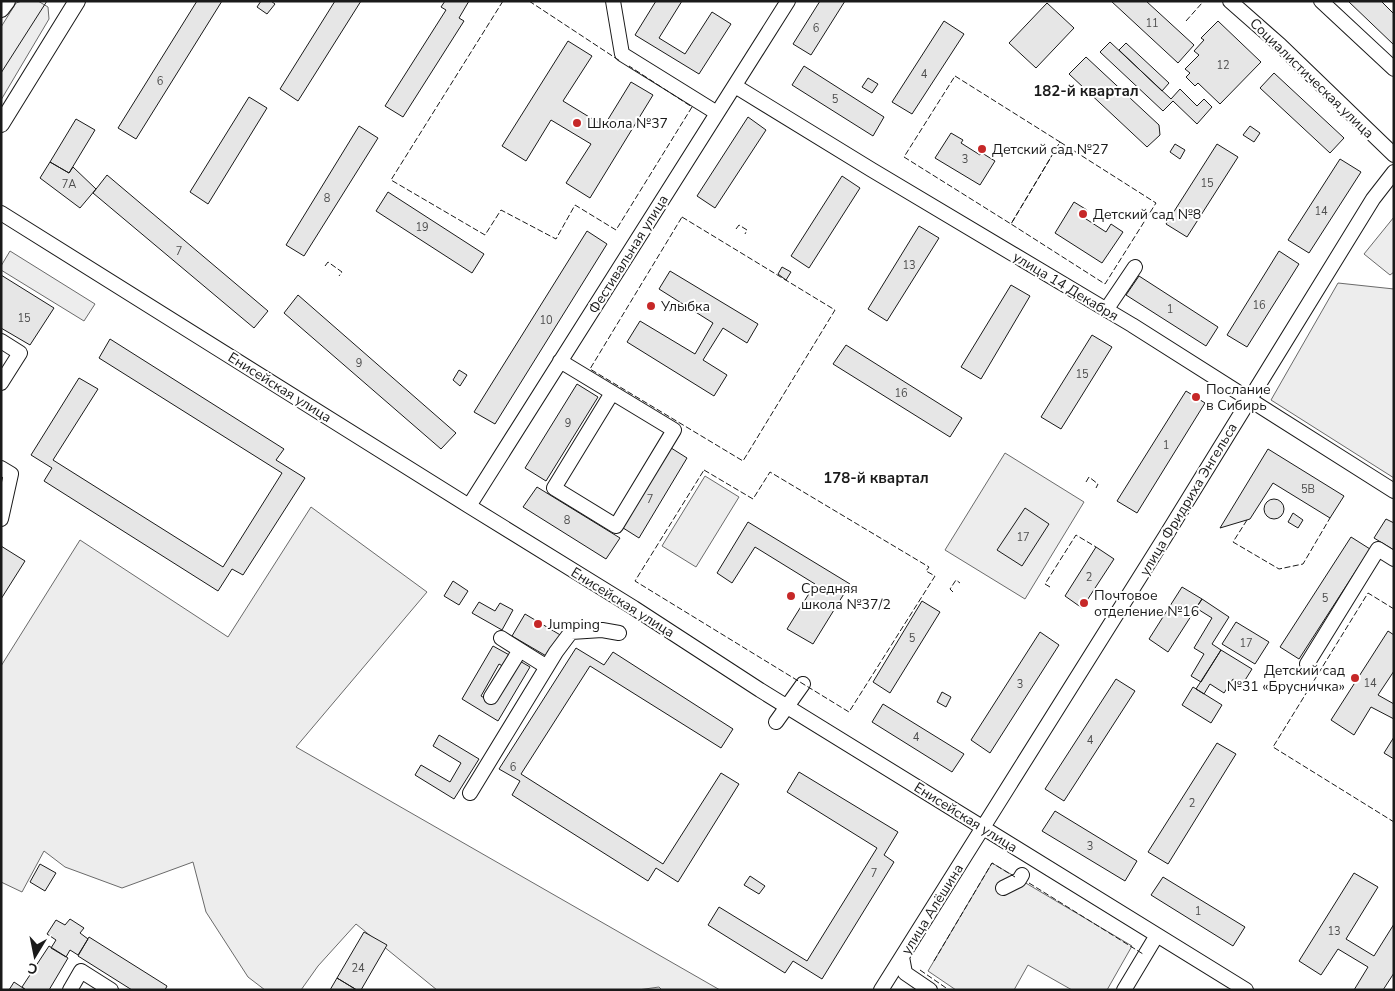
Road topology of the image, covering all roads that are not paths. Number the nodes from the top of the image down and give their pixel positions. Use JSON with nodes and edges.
{"nodes":[{"id":1,"x":6,"y":1,"type":"edge"},
{"id":2,"x":613,"y":1,"type":"edge"},
{"id":3,"x":788,"y":1,"type":"edge"},
{"id":4,"x":1230,"y":1,"type":"edge"},
{"id":5,"x":1321,"y":1,"type":"edge"},
{"id":6,"x":72,"y":3,"type":"edge"},
{"id":7,"x":1,"y":9,"type":"edge"},
{"id":8,"x":1394,"y":69,"type":"edge"},
{"id":9,"x":735,"y":86,"type":"junction"},
{"id":10,"x":717,"y":112,"type":"junction"},
{"id":11,"x":1,"y":124,"type":"edge"},
{"id":12,"x":1394,"y":155,"type":"edge"},
{"id":13,"x":1394,"y":172,"type":"edge"},
{"id":14,"x":1,"y":213,"type":"edge"},
{"id":15,"x":1135,"y":267,"type":"dead end"},
{"id":16,"x":1106,"y":310,"type":"junction"},
{"id":17,"x":1,"y":341,"type":"edge"},
{"id":18,"x":560,"y":361,"type":"junction"},
{"id":19,"x":1,"y":383,"type":"edge"},
{"id":20,"x":612,"y":393,"type":"junction"},
{"id":21,"x":1248,"y":400,"type":"junction"},
{"id":22,"x":1,"y":468,"type":"edge"},
{"id":23,"x":1394,"y":491,"type":"edge"},
{"id":24,"x":468,"y":506,"type":"junction"},
{"id":25,"x":2,"y":517,"type":"edge"},
{"id":26,"x":1394,"y":559,"type":"edge"},
{"id":27,"x":620,"y":633,"type":"dead end"},
{"id":28,"x":502,"y":638,"type":"dead end"},
{"id":29,"x":520,"y":650,"type":"junction"},
{"id":30,"x":1307,"y":664,"type":"dead end"},
{"id":31,"x":547,"y":667,"type":"junction"},
{"id":32,"x":803,"y":684,"type":"dead end"},
{"id":33,"x":491,"y":698,"type":"dead end"},
{"id":34,"x":787,"y":706,"type":"junction"},
{"id":35,"x":776,"y":722,"type":"dead end"},
{"id":36,"x":470,"y":793,"type":"dead end"},
{"id":37,"x":982,"y":827,"type":"junction"},
{"id":38,"x":1022,"y":875,"type":"dead end"},
{"id":39,"x":1003,"y":888,"type":"dead end"},
{"id":40,"x":1157,"y":935,"type":"junction"},
{"id":41,"x":902,"y":957,"type":"junction"},
{"id":42,"x":916,"y":985,"type":"edge"},
{"id":43,"x":70,"y":990,"type":"edge"},
{"id":44,"x":111,"y":990,"type":"edge"},
{"id":45,"x":881,"y":990,"type":"edge"},
{"id":46,"x":930,"y":990,"type":"edge"},
{"id":47,"x":1124,"y":990,"type":"edge"},
{"id":48,"x":1246,"y":990,"type":"edge"}],
"edges":[{"from":1,"to":7,"type":"main road"},
{"from":2,"to":10,"type":"street"},
{"from":3,"to":9,"type":"street","name":"Фестивальная улица"},
{"from":4,"to":12,"type":"street","name":"Социалистическая улица"},
{"from":5,"to":8,"type":"street"},
{"from":6,"to":11,"type":"main road"},
{"from":9,"to":10,"type":"street","name":"Фестивальная улица"},
{"from":9,"to":16,"type":"street","name":"улица 14 Декабря"},
{"from":10,"to":18,"type":"street","name":"Фестивальная улица"},
{"from":13,"to":21,"type":"street","name":"улица Фридриха Энгельса"},
{"from":14,"to":24,"type":"street","name":"Енисейская улица"},
{"from":15,"to":16,"type":"street"},
{"from":16,"to":21,"type":"street","name":"улица 14 Декабря"},
{"from":17,"to":19,"type":"street"},
{"from":18,"to":20,"type":"street"},
{"from":18,"to":24,"type":"street","name":"Фестивальная улица"},
{"from":20,"to":20,"type":"street"},
{"from":21,"to":23,"type":"street","name":"улица 14 Декабря"},
{"from":21,"to":37,"type":"street","name":"улица Фридриха Энгельса"},
{"from":22,"to":25,"type":"street"},
{"from":24,"to":34,"type":"street","name":"Енисейская улица"},
{"from":26,"to":30,"type":"street"},
{"from":27,"to":31,"type":"street"},
{"from":28,"to":29,"type":"street"},
{"from":29,"to":31,"type":"street"},
{"from":29,"to":33,"type":"street"},
{"from":31,"to":36,"type":"street"},
{"from":32,"to":34,"type":"street"},
{"from":34,"to":35,"type":"street"},
{"from":34,"to":37,"type":"street","name":"Енисейская улица"},
{"from":37,"to":40,"type":"street","name":"Енисейская улица"},
{"from":37,"to":41,"type":"street","name":"улица Алёшина"},
{"from":38,"to":39,"type":"street"},
{"from":40,"to":47,"type":"street"},
{"from":40,"to":48,"type":"street","name":"Енисейская улица"},
{"from":41,"to":42,"type":"street"},
{"from":41,"to":45,"type":"street","name":"улица Алёшина"},
{"from":42,"to":46,"type":"street"},
{"from":43,"to":44,"type":"street"}]}
